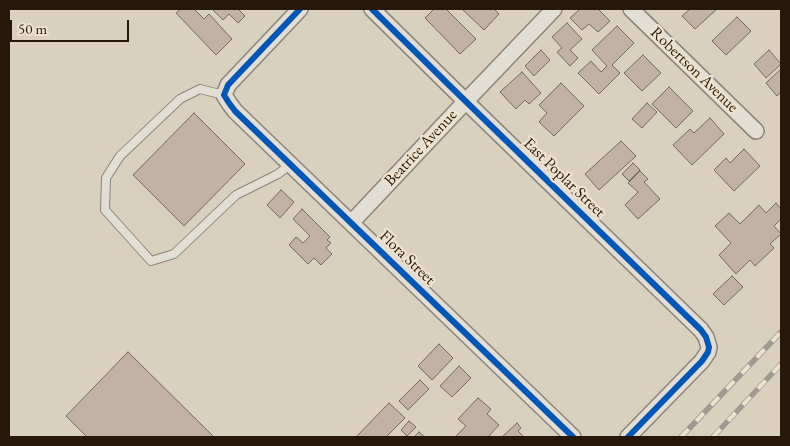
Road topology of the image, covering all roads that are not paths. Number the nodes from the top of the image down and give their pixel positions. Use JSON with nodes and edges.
{"nodes":[{"id":1,"x":300,"y":9,"type":"edge"},
{"id":2,"x":372,"y":9,"type":"edge"},
{"id":3,"x":554,"y":9,"type":"edge"},
{"id":4,"x":631,"y":9,"type":"edge"},
{"id":5,"x":224,"y":95,"type":"junction"},
{"id":6,"x":466,"y":101,"type":"junction"},
{"id":7,"x":756,"y":131,"type":"dead end"},
{"id":8,"x":290,"y":164,"type":"junction"},
{"id":9,"x":351,"y":223,"type":"junction"},
{"id":10,"x":573,"y":437,"type":"edge"},
{"id":11,"x":628,"y":437,"type":"edge"}],
"edges":[{"from":1,"to":5,"type":"street"},
{"from":2,"to":6,"type":"street","name":"East Poplar Street"},
{"from":3,"to":6,"type":"street","name":"Beatrice Avenue"},
{"from":4,"to":7,"type":"street","name":"Robertson Avenue"},
{"from":5,"to":8,"type":"street","name":"Flora Street"},
{"from":5,"to":8,"type":"lane"},
{"from":6,"to":9,"type":"street","name":"Beatrice Avenue"},
{"from":6,"to":11,"type":"street","name":"East Poplar Street"},
{"from":8,"to":9,"type":"street","name":"Flora Street"},
{"from":9,"to":10,"type":"street","name":"Flora Street"}]}
